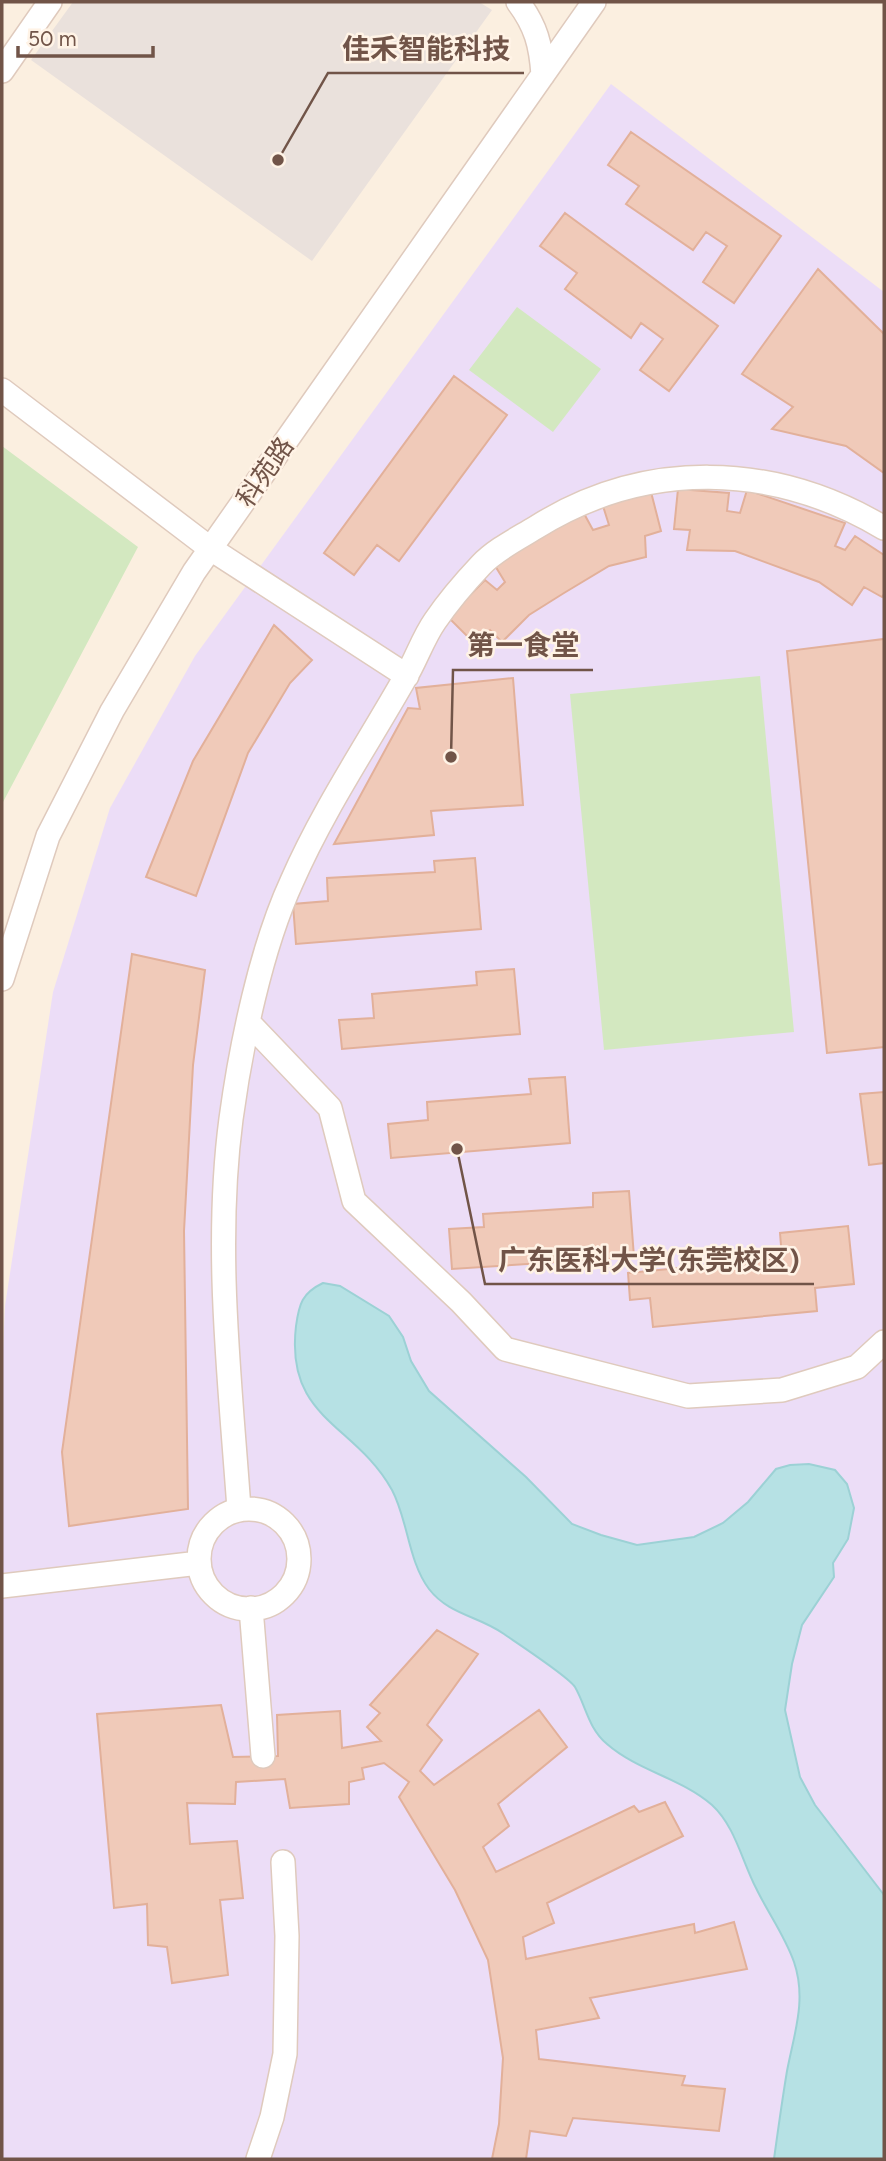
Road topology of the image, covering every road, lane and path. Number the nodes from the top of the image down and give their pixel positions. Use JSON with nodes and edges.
{"nodes":[{"id":1,"x":50,"y":2,"type":"edge"},
{"id":2,"x":518,"y":2,"type":"edge"},
{"id":3,"x":594,"y":2,"type":"edge"},
{"id":4,"x":2,"y":71,"type":"edge"},
{"id":5,"x":543,"y":75,"type":"junction"},
{"id":6,"x":2,"y":390,"type":"edge"},
{"id":7,"x":884,"y":528,"type":"edge"},
{"id":8,"x":211,"y":549,"type":"junction"},
{"id":9,"x":407,"y":676,"type":"junction"},
{"id":10,"x":2,"y":979,"type":"edge"},
{"id":11,"x":249,"y":1023,"type":"junction"},
{"id":12,"x":884,"y":1342,"type":"edge"},
{"id":13,"x":239,"y":1509,"type":"junction"},
{"id":14,"x":200,"y":1563,"type":"junction"},
{"id":15,"x":2,"y":1586,"type":"edge"},
{"id":16,"x":251,"y":1608,"type":"junction"},
{"id":17,"x":263,"y":1756,"type":"dead end"},
{"id":18,"x":282,"y":1862,"type":"dead end"},
{"id":19,"x":258,"y":2159,"type":"edge"}],
"edges":[{"from":1,"to":4,"type":"street"},
{"from":2,"to":5,"type":"street"},
{"from":3,"to":5,"type":"street","name":"科苑路"},
{"from":5,"to":8,"type":"street","name":"科苑路"},
{"from":6,"to":8,"type":"street"},
{"from":7,"to":9,"type":"street"},
{"from":8,"to":9,"type":"street"},
{"from":8,"to":10,"type":"street","name":"科苑路"},
{"from":9,"to":11,"type":"street"},
{"from":11,"to":12,"type":"street"},
{"from":11,"to":13,"type":"street"},
{"from":13,"to":14,"type":"street"},
{"from":13,"to":16,"type":"street"},
{"from":14,"to":15,"type":"street"},
{"from":14,"to":16,"type":"street"},
{"from":16,"to":17,"type":"street"},
{"from":18,"to":19,"type":"street"}]}
